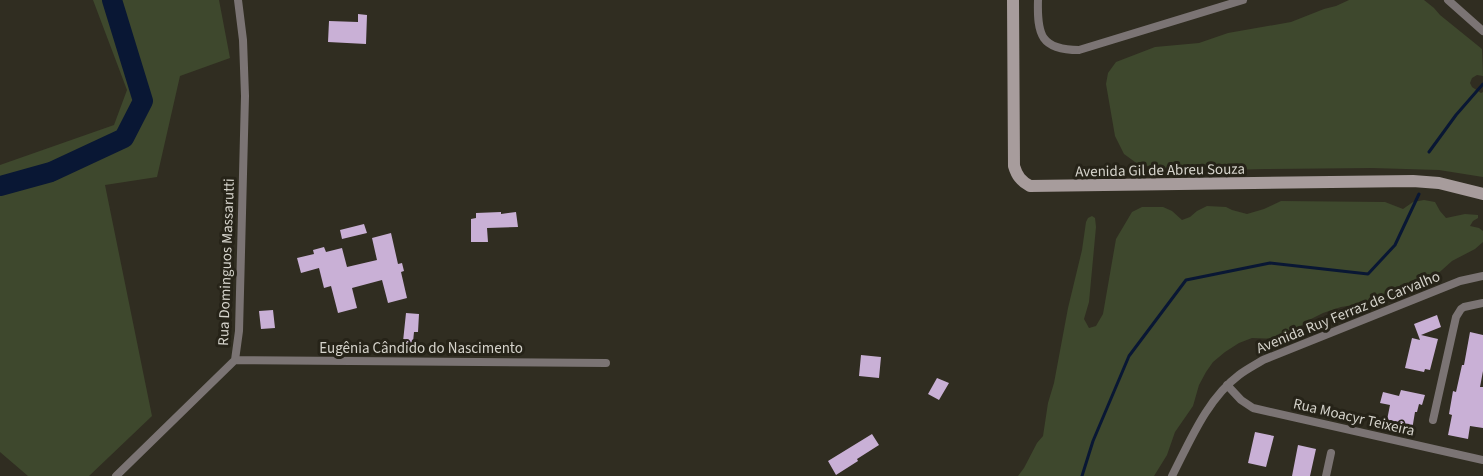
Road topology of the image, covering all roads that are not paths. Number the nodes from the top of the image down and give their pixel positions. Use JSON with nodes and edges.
{"nodes":[{"id":1,"x":238,"y":0,"type":"edge"},
{"id":2,"x":1013,"y":0,"type":"edge"},
{"id":3,"x":1038,"y":0,"type":"edge"},
{"id":4,"x":1243,"y":0,"type":"edge"},
{"id":5,"x":1448,"y":0,"type":"edge"},
{"id":6,"x":1483,"y":31,"type":"edge"},
{"id":7,"x":1483,"y":194,"type":"edge"},
{"id":8,"x":1483,"y":276,"type":"edge"},
{"id":9,"x":1483,"y":303,"type":"edge"},
{"id":10,"x":235,"y":360,"type":"junction"},
{"id":11,"x":606,"y":363,"type":"dead end"},
{"id":12,"x":1227,"y":385,"type":"junction"},
{"id":13,"x":1433,"y":420,"type":"dead end"},
{"id":14,"x":1330,"y":453,"type":"dead end"},
{"id":15,"x":1483,"y":460,"type":"edge"},
{"id":16,"x":116,"y":476,"type":"edge"},
{"id":17,"x":1173,"y":476,"type":"edge"},
{"id":18,"x":1326,"y":476,"type":"edge"}],
"edges":[{"from":1,"to":10,"type":"street","name":"Rua Dominguos Massarutti"},
{"from":2,"to":7,"type":"street","name":"Avenida Gil de Abreu Souza"},
{"from":3,"to":4,"type":"street"},
{"from":5,"to":6,"type":"street"},
{"from":8,"to":12,"type":"street","name":"Avenida Ruy Ferraz de Carvalho"},
{"from":9,"to":13,"type":"street"},
{"from":10,"to":11,"type":"street","name":"Eugênia Cândido do Nascimento"},
{"from":10,"to":16,"type":"street","name":"Rua Dominguos Massarutti"},
{"from":12,"to":15,"type":"street","name":"Rua Moacyr Teixeira"},
{"from":12,"to":17,"type":"street","name":"Avenida Ruy Ferraz de Carvalho"},
{"from":14,"to":18,"type":"street"}]}
